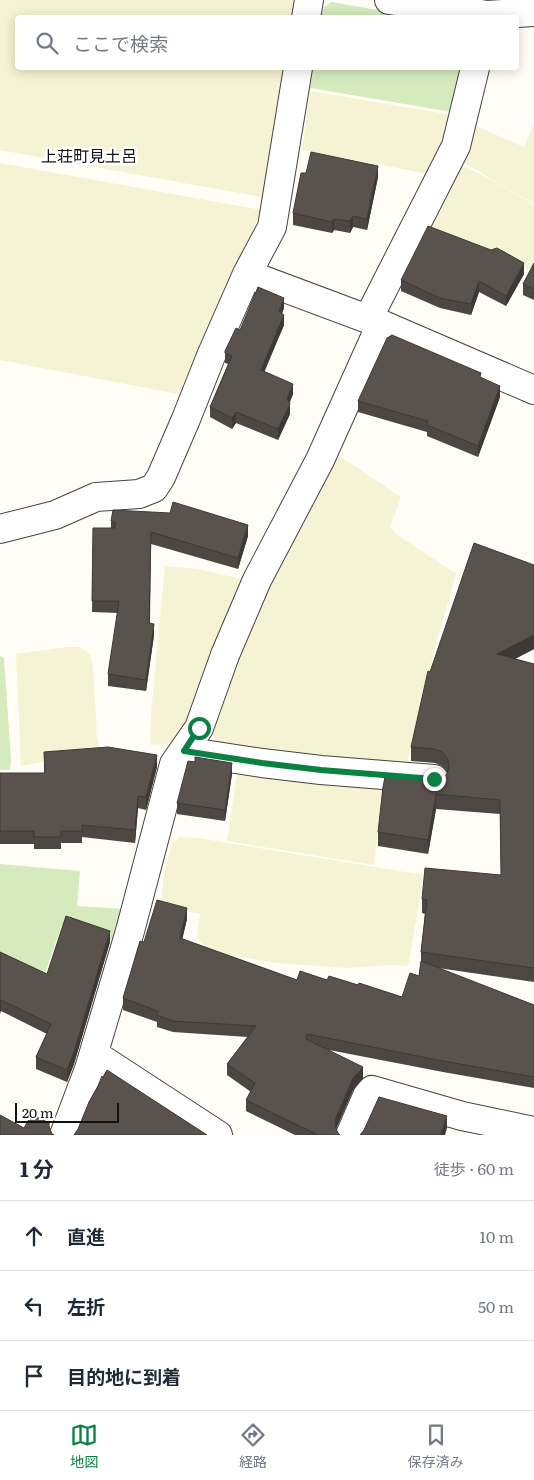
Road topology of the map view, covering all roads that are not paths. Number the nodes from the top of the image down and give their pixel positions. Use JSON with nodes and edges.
{"nodes":[{"id":1,"x":309,"y":0,"type":"edge"},
{"id":2,"x":389,"y":0,"type":"edge"},
{"id":3,"x":534,"y":12,"type":"edge"},
{"id":4,"x":306,"y":15,"type":"edge"},
{"id":5,"x":481,"y":15,"type":"edge"},
{"id":6,"x":499,"y":15,"type":"edge"},
{"id":7,"x":298,"y":70,"type":"edge"},
{"id":8,"x":475,"y":70,"type":"edge"},
{"id":9,"x":247,"y":274,"type":"junction"},
{"id":10,"x":374,"y":321,"type":"junction"},
{"id":11,"x":534,"y":390,"type":"edge"},
{"id":12,"x":0,"y":529,"type":"edge"},
{"id":13,"x":184,"y":751,"type":"junction"},
{"id":14,"x":434,"y":779,"type":"edge"},
{"id":15,"x":94,"y":1054,"type":"junction"},
{"id":16,"x":534,"y":1132,"type":"edge"},
{"id":17,"x":64,"y":1135,"type":"edge"},
{"id":18,"x":218,"y":1135,"type":"edge"},
{"id":19,"x":350,"y":1135,"type":"edge"}],
"edges":[{"from":1,"to":4,"type":"street"},
{"from":2,"to":5,"type":"street"},
{"from":3,"to":6,"type":"street"},
{"from":7,"to":9,"type":"street"},
{"from":8,"to":10,"type":"street"},
{"from":9,"to":10,"type":"street"},
{"from":9,"to":12,"type":"street"},
{"from":10,"to":11,"type":"street"},
{"from":10,"to":13,"type":"street"},
{"from":13,"to":14,"type":"street"},
{"from":13,"to":15,"type":"street"},
{"from":15,"to":17,"type":"street"},
{"from":15,"to":18,"type":"street"},
{"from":16,"to":19,"type":"street"}]}
